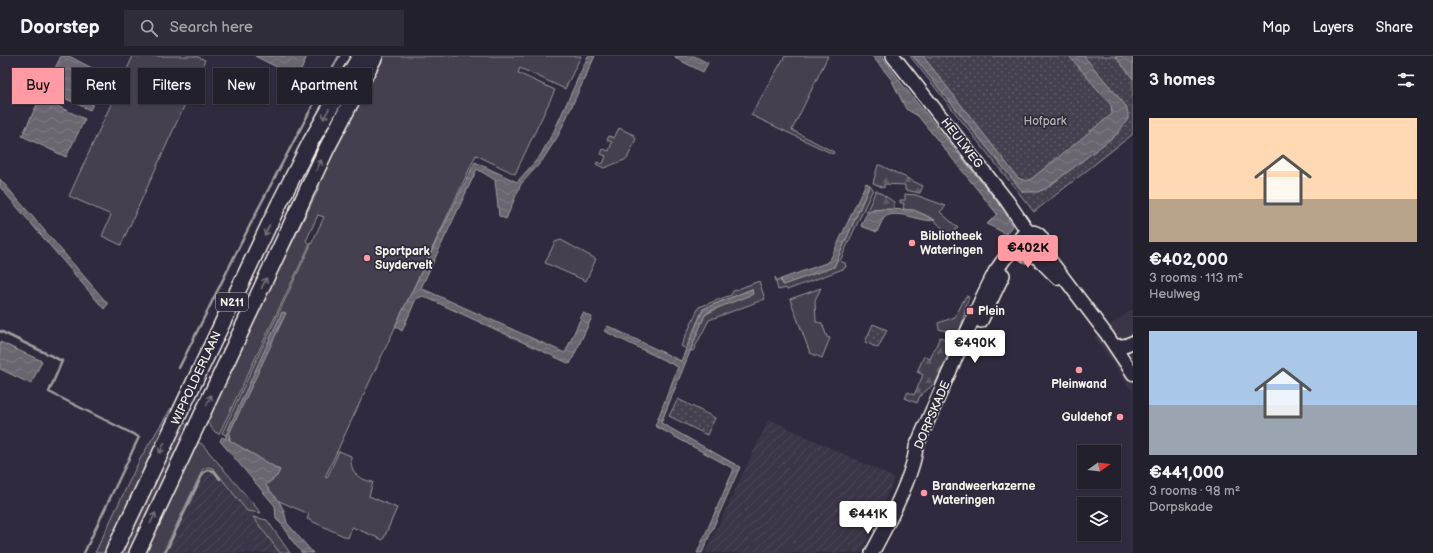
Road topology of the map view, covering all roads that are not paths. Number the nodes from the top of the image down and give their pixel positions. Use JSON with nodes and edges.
{"nodes":[{"id":1,"x":360,"y":56,"type":"edge"},
{"id":2,"x":375,"y":56,"type":"edge"},
{"id":3,"x":893,"y":56,"type":"edge"},
{"id":4,"x":1028,"y":232,"type":"junction"},
{"id":5,"x":1030,"y":251,"type":"junction"},
{"id":6,"x":1133,"y":342,"type":"edge"},
{"id":7,"x":1115,"y":346,"type":"junction"},
{"id":8,"x":1129,"y":358,"type":"edge"},
{"id":9,"x":1133,"y":374,"type":"edge"},
{"id":10,"x":885,"y":529,"type":"junction"},
{"id":11,"x":113,"y":553,"type":"edge"},
{"id":12,"x":137,"y":553,"type":"edge"},
{"id":13,"x":872,"y":553,"type":"edge"},
{"id":14,"x":880,"y":553,"type":"edge"}],
"edges":[{"from":1,"to":11,"type":"main road","name":"WIPPOLDERLAAN","number":"N211","one_way":true},
{"from":12,"to":2,"type":"main road","name":"WIPPOLDERLAAN","number":"N211","one_way":true},
{"from":3,"to":4,"type":"main road","name":"HEULWEG"},
{"from":4,"to":5,"type":"main road","name":"DORPSKADE"},
{"from":4,"to":5,"type":"main road"},
{"from":5,"to":7,"type":"street"},
{"from":5,"to":8,"type":"street"},
{"from":5,"to":10,"type":"main road","name":"DORPSKADE"},
{"from":6,"to":7,"type":"street"},
{"from":7,"to":8,"type":"street"},
{"from":8,"to":9,"type":"street"},
{"from":10,"to":13,"type":"main road","name":"DORPSKADE"},
{"from":10,"to":14,"type":"main road","name":"DORPSKADE"}]}
